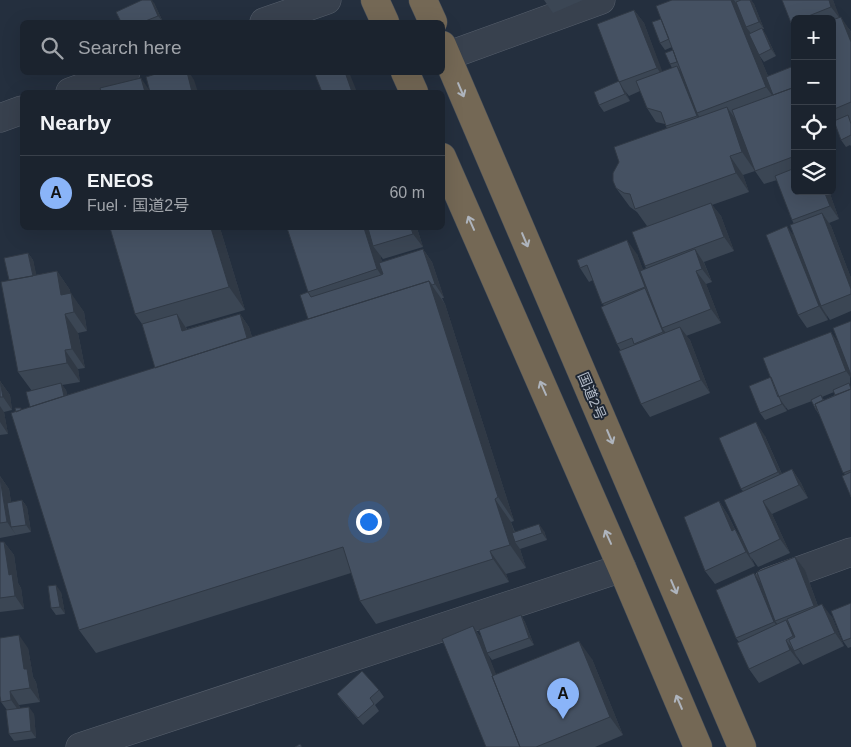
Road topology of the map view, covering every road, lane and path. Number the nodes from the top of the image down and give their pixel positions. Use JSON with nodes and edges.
{"nodes":[{"id":1,"x":327,"y":0,"type":"edge"},
{"id":2,"x":376,"y":0,"type":"edge"},
{"id":3,"x":423,"y":0,"type":"edge"},
{"id":4,"x":601,"y":0,"type":"edge"},
{"id":5,"x":270,"y":20,"type":"edge"},
{"id":6,"x":384,"y":20,"type":"edge"},
{"id":7,"x":432,"y":20,"type":"edge"},
{"id":8,"x":445,"y":51,"type":"edge"},
{"id":9,"x":118,"y":75,"type":"edge"},
{"id":10,"x":407,"y":75,"type":"edge"},
{"id":11,"x":76,"y":90,"type":"edge"},
{"id":12,"x":413,"y":90,"type":"edge"},
{"id":13,"x":20,"y":111,"type":"edge"},
{"id":14,"x":0,"y":118,"type":"edge"},
{"id":15,"x":445,"y":164,"type":"edge"},
{"id":16,"x":851,"y":552,"type":"edge"},
{"id":17,"x":622,"y":568,"type":"junction"},
{"id":18,"x":745,"y":590,"type":"edge"},
{"id":19,"x":80,"y":747,"type":"edge"},
{"id":20,"x":698,"y":747,"type":"edge"},
{"id":21,"x":742,"y":747,"type":"edge"}],
"edges":[{"from":1,"to":5,"type":"street"},
{"from":2,"to":6,"type":"highway"},
{"from":3,"to":7,"type":"highway"},
{"from":4,"to":8,"type":"street"},
{"from":8,"to":21,"type":"highway","name":"国道2号","one_way":true},
{"from":9,"to":11,"type":"street"},
{"from":10,"to":12,"type":"highway"},
{"from":13,"to":14,"type":"street"},
{"from":17,"to":15,"type":"highway","one_way":true},
{"from":16,"to":18,"type":"street"},
{"from":17,"to":19,"type":"street"},
{"from":20,"to":17,"type":"highway","one_way":true}]}
